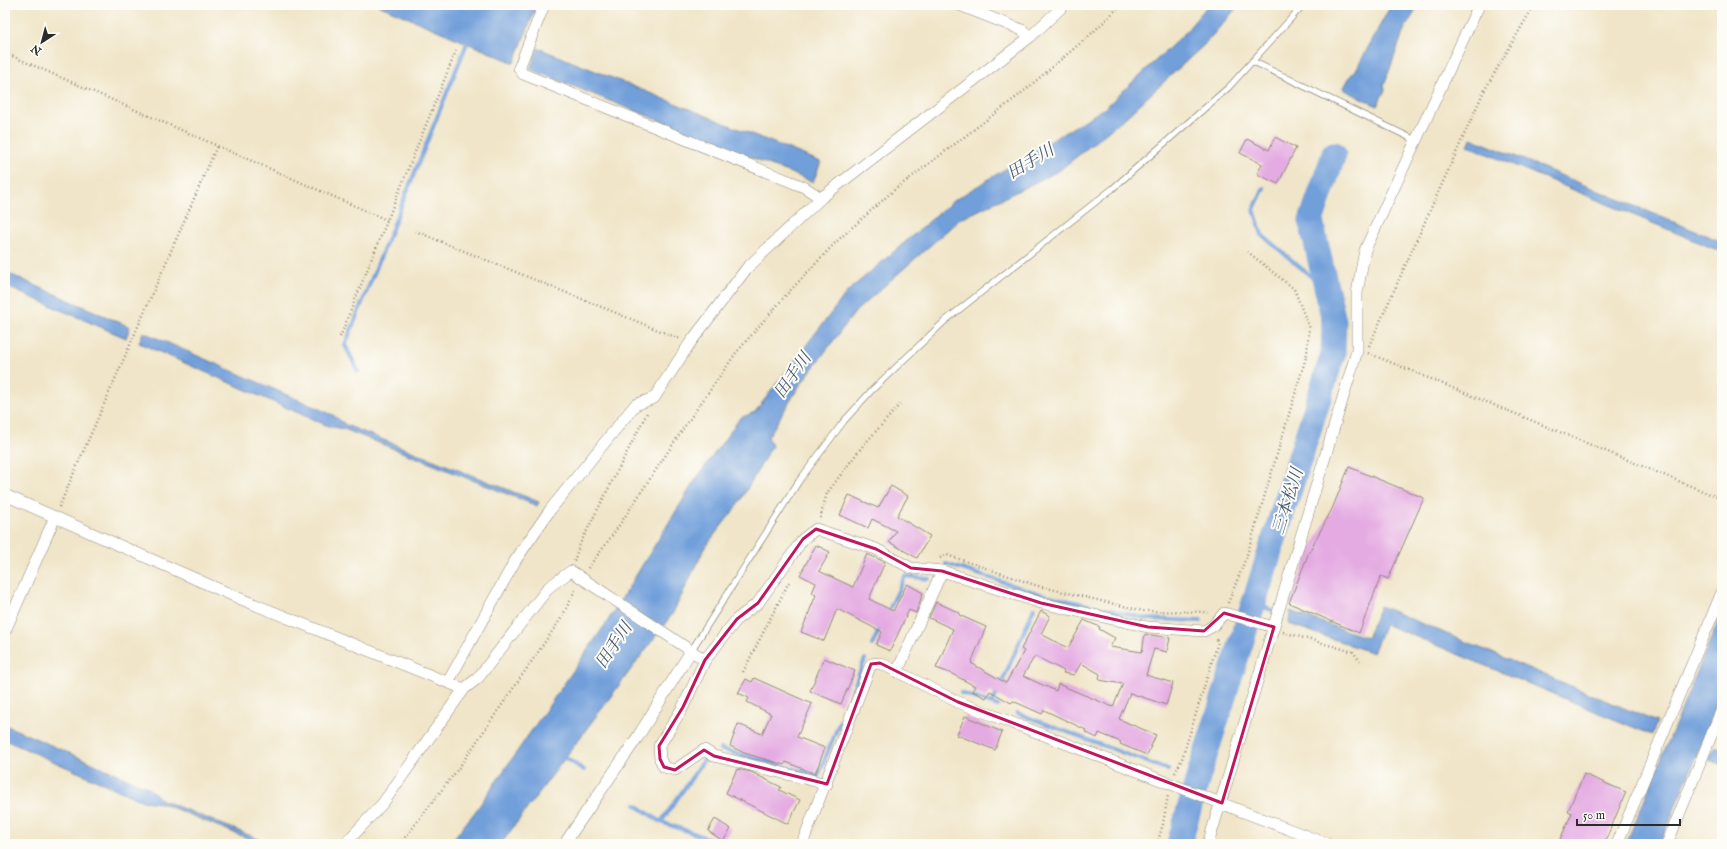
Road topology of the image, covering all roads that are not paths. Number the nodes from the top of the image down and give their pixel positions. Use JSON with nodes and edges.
{"nodes":[{"id":1,"x":544,"y":5,"type":"edge"},
{"id":2,"x":959,"y":5,"type":"edge"},
{"id":3,"x":1064,"y":5,"type":"edge"},
{"id":4,"x":1303,"y":5,"type":"edge"},
{"id":5,"x":1479,"y":5,"type":"edge"},
{"id":6,"x":1030,"y":36,"type":"junction"},
{"id":7,"x":1252,"y":61,"type":"junction"},
{"id":8,"x":1415,"y":140,"type":"junction"},
{"id":9,"x":820,"y":198,"type":"junction"},
{"id":10,"x":5,"y":495,"type":"edge"},
{"id":11,"x":55,"y":517,"type":"junction"},
{"id":12,"x":942,"y":570,"type":"junction"},
{"id":13,"x":1722,"y":592,"type":"edge"},
{"id":14,"x":1274,"y":627,"type":"junction"},
{"id":15,"x":5,"y":630,"type":"edge"},
{"id":16,"x":687,"y":649,"type":"junction"},
{"id":17,"x":705,"y":660,"type":"junction"},
{"id":18,"x":897,"y":672,"type":"junction"},
{"id":19,"x":448,"y":682,"type":"junction"},
{"id":20,"x":464,"y":690,"type":"junction"},
{"id":21,"x":1722,"y":709,"type":"edge"},
{"id":22,"x":827,"y":784,"type":"junction"},
{"id":23,"x":1220,"y":802,"type":"junction"},
{"id":24,"x":567,"y":840,"type":"dead end"},
{"id":25,"x":345,"y":844,"type":"edge"},
{"id":26,"x":802,"y":844,"type":"edge"},
{"id":27,"x":1208,"y":844,"type":"edge"},
{"id":28,"x":1327,"y":844,"type":"edge"},
{"id":29,"x":1617,"y":844,"type":"edge"},
{"id":30,"x":1667,"y":844,"type":"edge"}],
"edges":[{"from":1,"to":9,"type":"street"},
{"from":2,"to":6,"type":"street"},
{"from":3,"to":6,"type":"street"},
{"from":4,"to":7,"type":"lane"},
{"from":5,"to":8,"type":"street"},
{"from":6,"to":9,"type":"street"},
{"from":7,"to":8,"type":"lane"},
{"from":7,"to":16,"type":"lane"},
{"from":8,"to":14,"type":"street"},
{"from":9,"to":19,"type":"street"},
{"from":10,"to":11,"type":"street"},
{"from":11,"to":15,"type":"street"},
{"from":11,"to":19,"type":"street"},
{"from":12,"to":14,"type":"street"},
{"from":12,"to":17,"type":"street"},
{"from":12,"to":18,"type":"street"},
{"from":13,"to":29,"type":"street"},
{"from":14,"to":23,"type":"street"},
{"from":16,"to":17,"type":"street"},
{"from":16,"to":20,"type":"street"},
{"from":16,"to":24,"type":"street"},
{"from":17,"to":22,"type":"street"},
{"from":18,"to":22,"type":"street"},
{"from":18,"to":23,"type":"street"},
{"from":19,"to":20,"type":"street"},
{"from":20,"to":25,"type":"street"},
{"from":21,"to":30,"type":"street"},
{"from":22,"to":26,"type":"street"},
{"from":23,"to":27,"type":"street"},
{"from":23,"to":28,"type":"street"}]}
